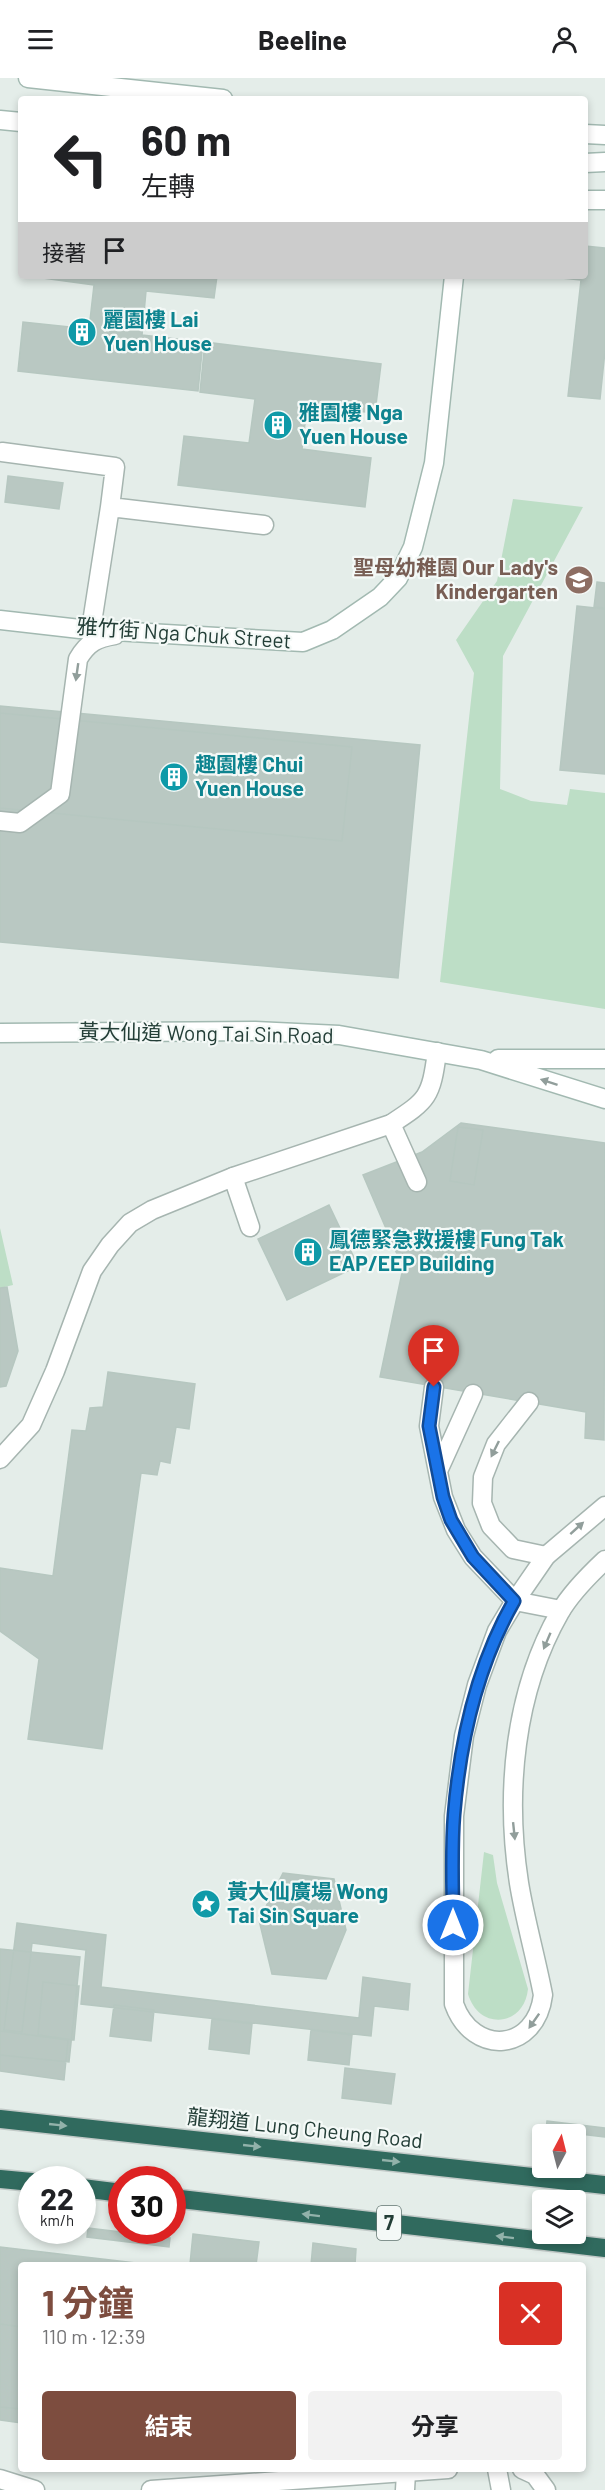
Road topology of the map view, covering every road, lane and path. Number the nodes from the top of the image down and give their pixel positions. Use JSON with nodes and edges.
{"nodes":[{"id":1,"x":28,"y":78,"type":"edge"},
{"id":2,"x":195,"y":96,"type":"edge"},
{"id":3,"x":0,"y":120,"type":"edge"},
{"id":4,"x":18,"y":122,"type":"edge"},
{"id":5,"x":588,"y":134,"type":"edge"},
{"id":6,"x":605,"y":135,"type":"edge"},
{"id":7,"x":605,"y":162,"type":"edge"},
{"id":8,"x":588,"y":163,"type":"edge"},
{"id":9,"x":588,"y":200,"type":"edge"},
{"id":10,"x":605,"y":200,"type":"edge"},
{"id":11,"x":454,"y":279,"type":"edge"},
{"id":12,"x":2,"y":452,"type":"dead end"},
{"id":13,"x":110,"y":507,"type":"junction"},
{"id":14,"x":264,"y":525,"type":"dead end"},
{"id":15,"x":0,"y":620,"type":"edge"},
{"id":16,"x":91,"y":629,"type":"junction"},
{"id":17,"x":134,"y":632,"type":"junction"},
{"id":18,"x":0,"y":821,"type":"edge"},
{"id":19,"x":0,"y":1033,"type":"edge"},
{"id":20,"x":437,"y":1052,"type":"junction"},
{"id":21,"x":605,"y":1059,"type":"edge"},
{"id":22,"x":481,"y":1060,"type":"junction"},
{"id":23,"x":605,"y":1099,"type":"edge"},
{"id":24,"x":391,"y":1124,"type":"junction"},
{"id":25,"x":233,"y":1177,"type":"junction"},
{"id":26,"x":417,"y":1182,"type":"dead end"},
{"id":27,"x":250,"y":1227,"type":"dead end"},
{"id":28,"x":434,"y":1387,"type":"dead end"},
{"id":29,"x":473,"y":1394,"type":"dead end"},
{"id":30,"x":529,"y":1402,"type":"dead end"},
{"id":31,"x":0,"y":1459,"type":"edge"},
{"id":32,"x":438,"y":1471,"type":"junction"},
{"id":33,"x":605,"y":1506,"type":"edge"},
{"id":34,"x":546,"y":1556,"type":"junction"},
{"id":35,"x":605,"y":1560,"type":"edge"},
{"id":36,"x":514,"y":1601,"type":"junction"},
{"id":37,"x":561,"y":1611,"type":"junction"},
{"id":38,"x":0,"y":2119,"type":"edge"},
{"id":39,"x":0,"y":2179,"type":"edge"},
{"id":40,"x":18,"y":2181,"type":"edge"},
{"id":41,"x":605,"y":2185,"type":"edge"},
{"id":42,"x":186,"y":2201,"type":"edge"},
{"id":43,"x":605,"y":2248,"type":"edge"},
{"id":44,"x":438,"y":2472,"type":"edge"},
{"id":45,"x":498,"y":2472,"type":"edge"},
{"id":46,"x":528,"y":2472,"type":"edge"},
{"id":47,"x":547,"y":2472,"type":"edge"},
{"id":48,"x":0,"y":2479,"type":"edge"},
{"id":49,"x":405,"y":2482,"type":"edge"},
{"id":50,"x":35,"y":2490,"type":"edge"},
{"id":51,"x":151,"y":2490,"type":"edge"},
{"id":52,"x":501,"y":2490,"type":"edge"},
{"id":53,"x":546,"y":2490,"type":"edge"}],
"edges":[{"from":1,"to":2,"type":"street"},
{"from":3,"to":4,"type":"street"},
{"from":5,"to":6,"type":"street"},
{"from":7,"to":8,"type":"street"},
{"from":9,"to":10,"type":"street"},
{"from":11,"to":17,"type":"street","name":"雅竹街 Nga Chuk Street"},
{"from":12,"to":13,"type":"street"},
{"from":13,"to":14,"type":"street"},
{"from":13,"to":16,"type":"street"},
{"from":15,"to":16,"type":"street","name":"雅竹街 Nga Chuk Street"},
{"from":16,"to":17,"type":"street","name":"雅竹街 Nga Chuk Street"},
{"from":17,"to":18,"type":"street","one_way":true},
{"from":19,"to":20,"type":"street","name":"黃大仙道 Wong Tai Sin Road"},
{"from":20,"to":22,"type":"street","name":"黃大仙道 Wong Tai Sin Road"},
{"from":20,"to":24,"type":"street"},
{"from":21,"to":22,"type":"street","name":"黃大仙道 Wong Tai Sin Road"},
{"from":23,"to":22,"type":"street","name":"黃大仙道 Wong Tai Sin Road","one_way":true},
{"from":24,"to":25,"type":"street"},
{"from":24,"to":26,"type":"street"},
{"from":25,"to":27,"type":"street"},
{"from":25,"to":31,"type":"street"},
{"from":28,"to":32,"type":"street"},
{"from":29,"to":32,"type":"street"},
{"from":30,"to":34,"type":"street","one_way":true},
{"from":32,"to":36,"type":"street"},
{"from":34,"to":33,"type":"street","one_way":true},
{"from":34,"to":36,"type":"street"},
{"from":35,"to":37,"type":"street"},
{"from":36,"to":37,"type":"street"},
{"from":37,"to":36,"type":"street","one_way":true},
{"from":38,"to":41,"type":"highway","name":"龍翔道 Lung Cheung Road","one_way":true},
{"from":39,"to":40,"type":"highway"},
{"from":43,"to":42,"type":"highway","number":"7","one_way":true},
{"from":44,"to":49,"type":"street"},
{"from":45,"to":52,"type":"street"},
{"from":46,"to":53,"type":"street"},
{"from":47,"to":53,"type":"street"},
{"from":48,"to":50,"type":"street"},
{"from":49,"to":51,"type":"street"}]}
